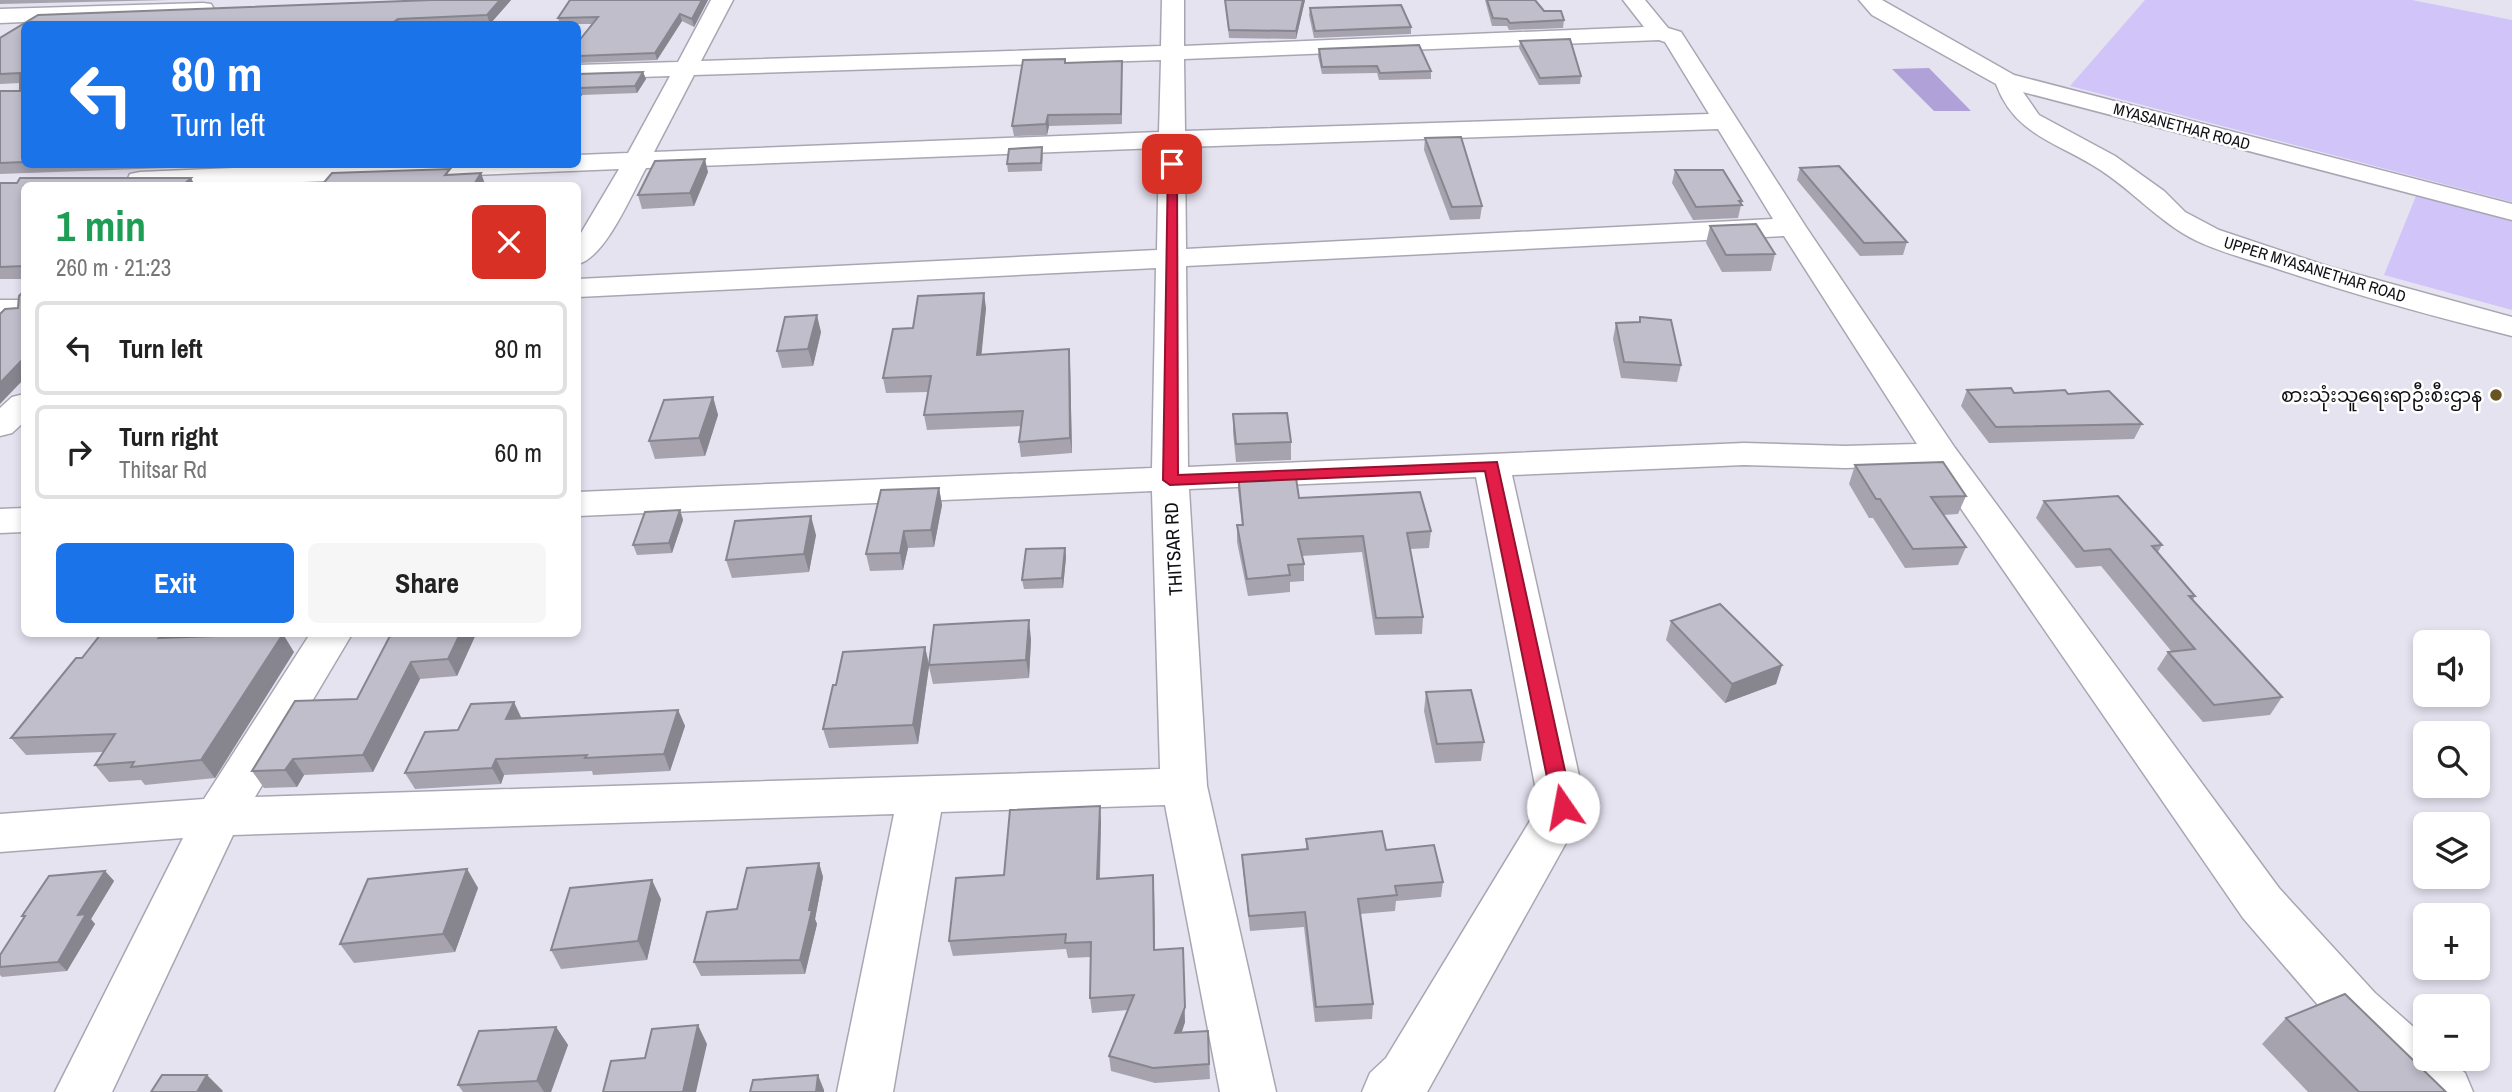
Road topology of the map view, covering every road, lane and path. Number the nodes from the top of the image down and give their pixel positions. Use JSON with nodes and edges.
{"nodes":[{"id":1,"x":46,"y":0,"type":"edge"},
{"id":2,"x":722,"y":0,"type":"edge"},
{"id":3,"x":1173,"y":0,"type":"edge"},
{"id":4,"x":1634,"y":0,"type":"edge"},
{"id":5,"x":1870,"y":0,"type":"edge"},
{"id":6,"x":230,"y":8,"type":"edge"},
{"id":7,"x":10,"y":15,"type":"edge"},
{"id":8,"x":0,"y":25,"type":"edge"},
{"id":9,"x":1660,"y":33,"type":"junction"},
{"id":10,"x":1173,"y":53,"type":"junction"},
{"id":11,"x":687,"y":68,"type":"junction"},
{"id":12,"x":581,"y":72,"type":"edge"},
{"id":13,"x":2006,"y":80,"type":"junction"},
{"id":14,"x":1725,"y":121,"type":"junction"},
{"id":15,"x":1172,"y":141,"type":"junction"},
{"id":16,"x":636,"y":162,"type":"junction"},
{"id":17,"x":581,"y":164,"type":"edge"},
{"id":18,"x":480,"y":168,"type":"edge"},
{"id":19,"x":271,"y":176,"type":"edge"},
{"id":20,"x":121,"y":181,"type":"edge"},
{"id":21,"x":2512,"y":212,"type":"edge"},
{"id":22,"x":1792,"y":227,"type":"junction"},
{"id":23,"x":581,"y":252,"type":"edge"},
{"id":24,"x":1170,"y":257,"type":"junction"},
{"id":25,"x":581,"y":288,"type":"edge"},
{"id":26,"x":0,"y":309,"type":"edge"},
{"id":27,"x":21,"y":309,"type":"edge"},
{"id":28,"x":2512,"y":327,"type":"edge"},
{"id":29,"x":21,"y":407,"type":"edge"},
{"id":30,"x":0,"y":426,"type":"edge"},
{"id":31,"x":1941,"y":454,"type":"junction"},
{"id":32,"x":1492,"y":466,"type":"junction"},
{"id":33,"x":1170,"y":480,"type":"junction"},
{"id":34,"x":581,"y":504,"type":"edge"},
{"id":35,"x":0,"y":520,"type":"edge"},
{"id":36,"x":21,"y":520,"type":"edge"},
{"id":37,"x":329,"y":637,"type":"edge"},
{"id":38,"x":1184,"y":786,"type":"junction"},
{"id":39,"x":921,"y":795,"type":"junction"},
{"id":40,"x":218,"y":817,"type":"junction"},
{"id":41,"x":0,"y":833,"type":"edge"},
{"id":42,"x":83,"y":1092,"type":"edge"},
{"id":43,"x":865,"y":1092,"type":"edge"},
{"id":44,"x":1248,"y":1092,"type":"edge"},
{"id":45,"x":1390,"y":1092,"type":"edge"},
{"id":46,"x":2445,"y":1092,"type":"edge"}],
"edges":[{"from":1,"to":7,"type":"street"},
{"from":2,"to":11,"type":"street"},
{"from":3,"to":10,"type":"street","name":"THITSAR RD"},
{"from":4,"to":9,"type":"street"},
{"from":5,"to":13,"type":"street","name":"MYASANETHAR ROAD"},
{"from":6,"to":7,"type":"street"},
{"from":7,"to":8,"type":"street"},
{"from":9,"to":10,"type":"street"},
{"from":9,"to":14,"type":"street"},
{"from":10,"to":11,"type":"street"},
{"from":10,"to":15,"type":"street","name":"THITSAR RD"},
{"from":11,"to":12,"type":"street"},
{"from":11,"to":16,"type":"street"},
{"from":13,"to":21,"type":"street","name":"MYASANETHAR ROAD"},
{"from":13,"to":28,"type":"street","name":"UPPER MYASANETHAR ROAD"},
{"from":14,"to":15,"type":"street"},
{"from":14,"to":22,"type":"street"},
{"from":15,"to":16,"type":"street"},
{"from":15,"to":24,"type":"street","name":"THITSAR RD"},
{"from":16,"to":17,"type":"street"},
{"from":16,"to":23,"type":"street"},
{"from":18,"to":19,"type":"street"},
{"from":19,"to":20,"type":"street"},
{"from":22,"to":24,"type":"street"},
{"from":22,"to":31,"type":"street"},
{"from":24,"to":25,"type":"street"},
{"from":24,"to":33,"type":"street","name":"THITSAR RD"},
{"from":26,"to":27,"type":"street"},
{"from":29,"to":30,"type":"street"},
{"from":31,"to":32,"type":"street"},
{"from":31,"to":46,"type":"street"},
{"from":32,"to":33,"type":"street"},
{"from":32,"to":45,"type":"street"},
{"from":33,"to":34,"type":"street"},
{"from":33,"to":38,"type":"street","name":"THITSAR RD"},
{"from":35,"to":36,"type":"street"},
{"from":37,"to":40,"type":"street"},
{"from":38,"to":39,"type":"street"},
{"from":38,"to":44,"type":"street","name":"THITSAR RD"},
{"from":39,"to":40,"type":"street"},
{"from":39,"to":43,"type":"street"},
{"from":40,"to":41,"type":"street"},
{"from":40,"to":42,"type":"street"}]}
